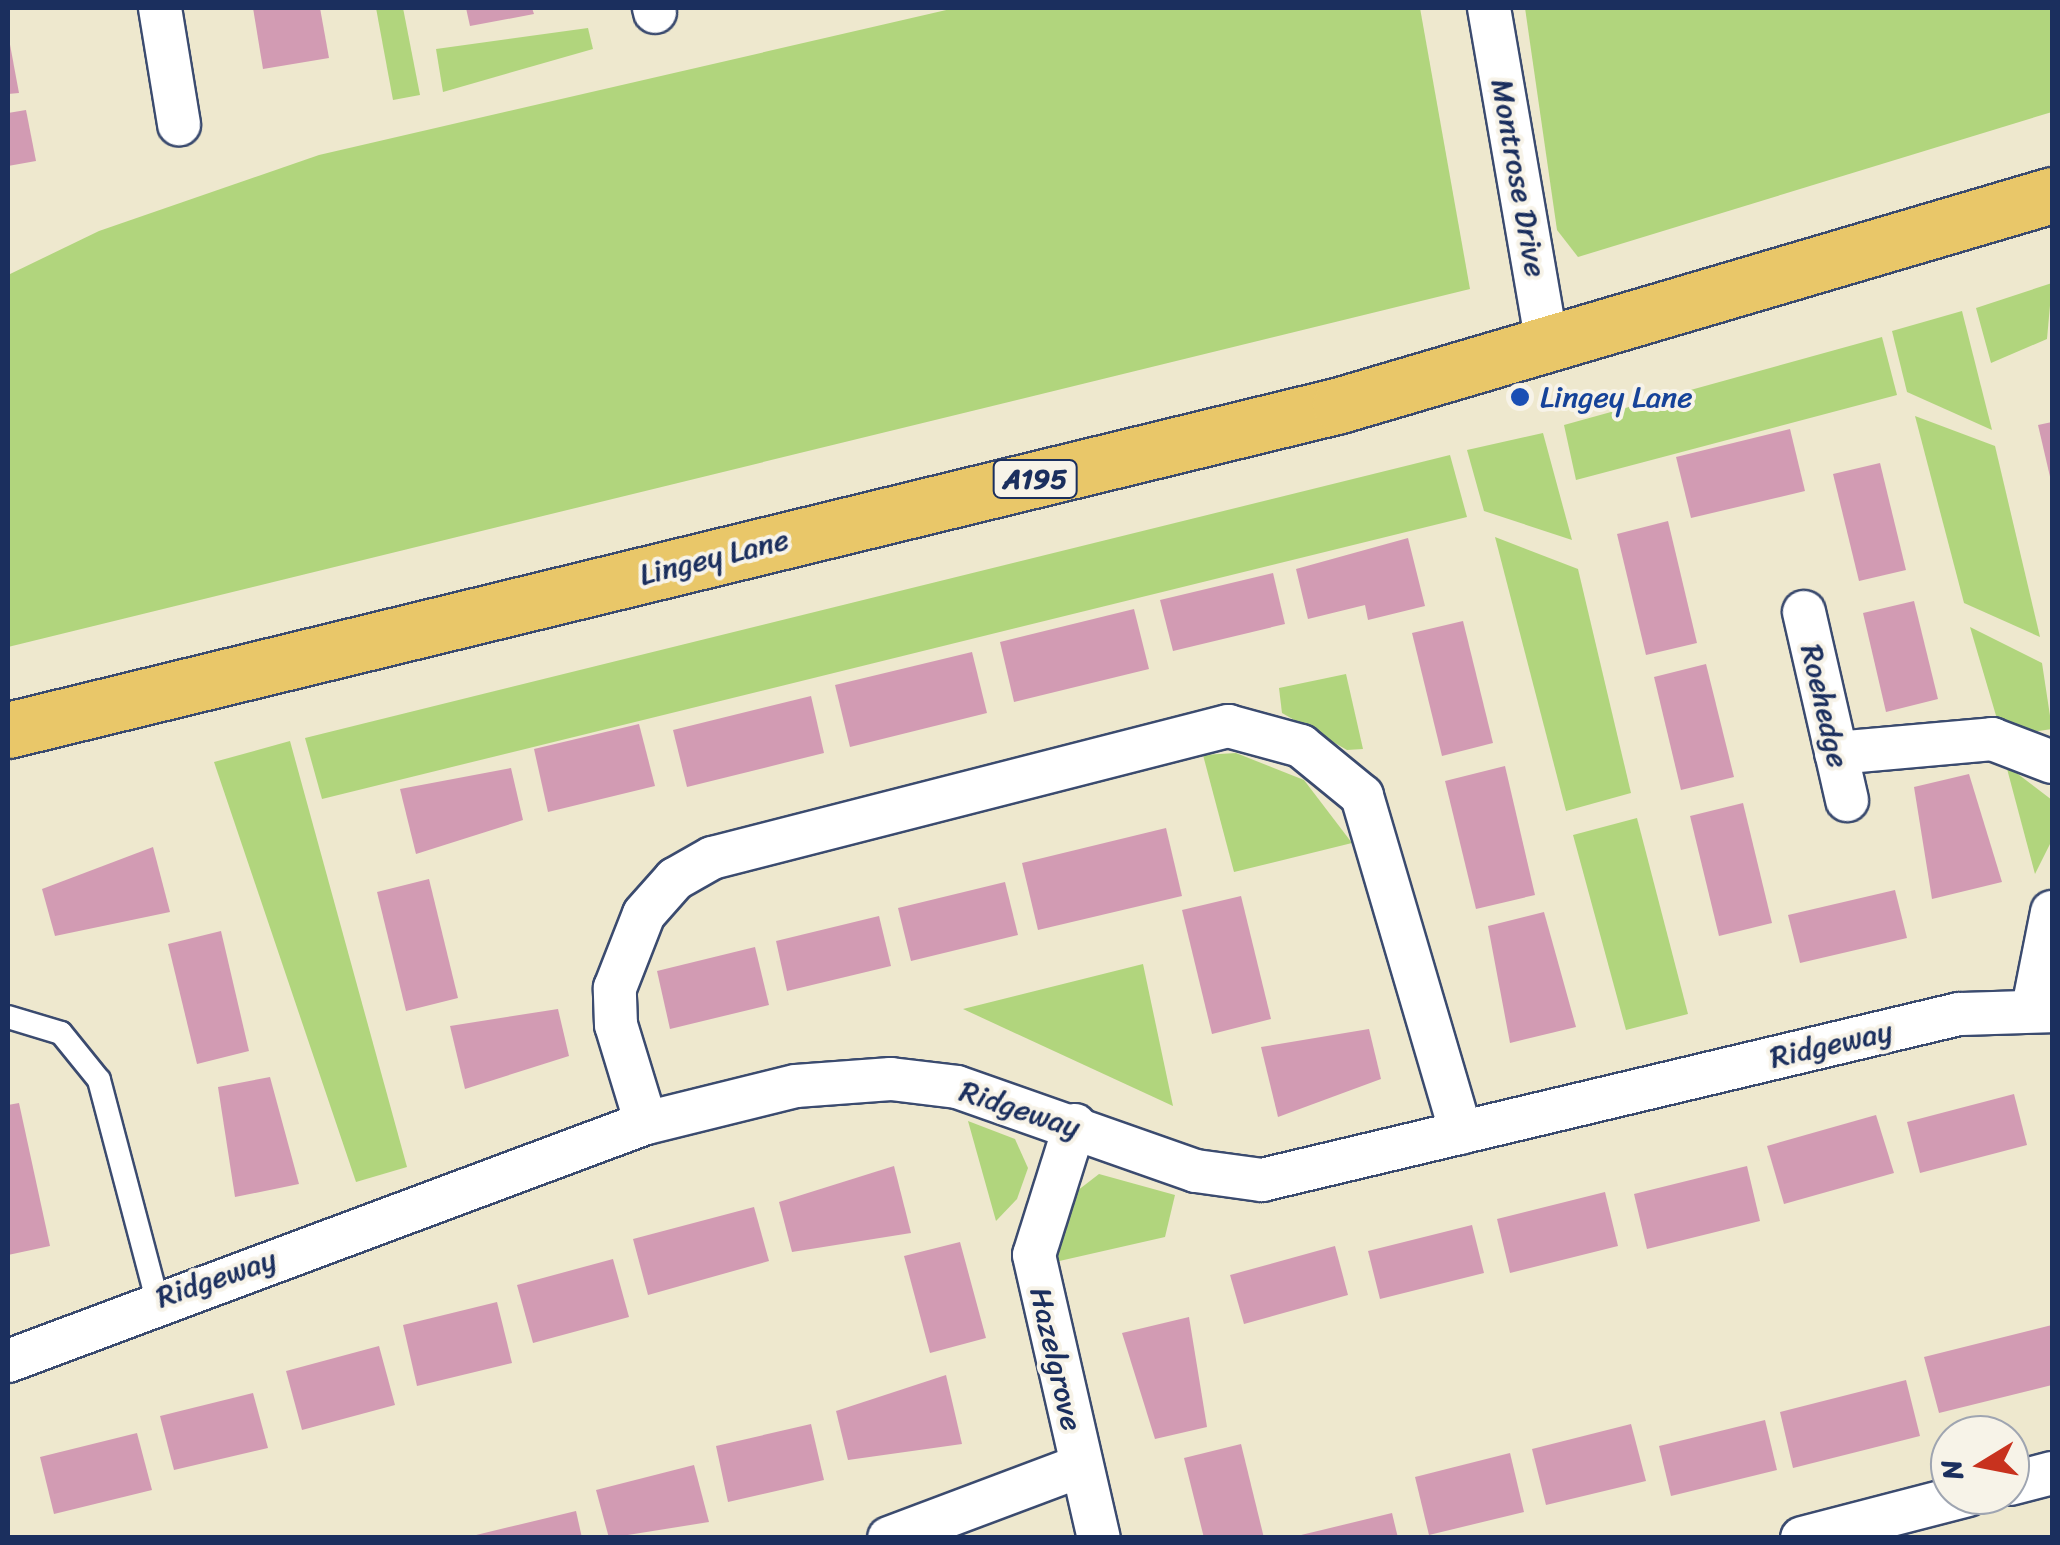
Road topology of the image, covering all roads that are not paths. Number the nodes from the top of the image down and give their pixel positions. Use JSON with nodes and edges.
{"nodes":[{"id":1,"x":160,"y":8,"type":"edge"},
{"id":2,"x":1488,"y":8,"type":"edge"},
{"id":3,"x":179,"y":124,"type":"dead end"},
{"id":4,"x":2052,"y":194,"type":"edge"},
{"id":5,"x":1548,"y":348,"type":"junction"},
{"id":6,"x":1804,"y":612,"type":"dead end"},
{"id":7,"x":8,"y":730,"type":"edge"},
{"id":8,"x":1836,"y":753,"type":"junction"},
{"id":9,"x":2052,"y":762,"type":"edge"},
{"id":10,"x":1847,"y":800,"type":"dead end"},
{"id":11,"x":2052,"y":912,"type":"edge"},
{"id":12,"x":2043,"y":1010,"type":"edge"},
{"id":13,"x":8,"y":1018,"type":"edge"},
{"id":14,"x":646,"y":1124,"type":"junction"},
{"id":15,"x":1075,"y":1125,"type":"junction"},
{"id":16,"x":1461,"y":1134,"type":"junction"},
{"id":17,"x":157,"y":1298,"type":"junction"},
{"id":18,"x":8,"y":1362,"type":"edge"},
{"id":19,"x":1081,"y":1466,"type":"junction"},
{"id":20,"x":1930,"y":1505,"type":"edge"},
{"id":21,"x":889,"y":1538,"type":"edge"},
{"id":22,"x":1098,"y":1538,"type":"edge"},
{"id":23,"x":1802,"y":1538,"type":"edge"}],
"edges":[{"from":1,"to":3,"type":"street"},
{"from":2,"to":5,"type":"street","name":"Montrose Drive"},
{"from":4,"to":5,"type":"main road","name":"Lingey Lane","number":"A195"},
{"from":5,"to":7,"type":"main road","name":"Lingey Lane","number":"A195"},
{"from":6,"to":8,"type":"street","name":"Roehedge"},
{"from":8,"to":9,"type":"street"},
{"from":8,"to":10,"type":"street","name":"Roehedge"},
{"from":11,"to":12,"type":"street"},
{"from":12,"to":16,"type":"street","name":"Ridgeway"},
{"from":13,"to":17,"type":"lane"},
{"from":14,"to":15,"type":"street","name":"Ridgeway"},
{"from":14,"to":16,"type":"street"},
{"from":14,"to":17,"type":"street","name":"Ridgeway"},
{"from":15,"to":16,"type":"street","name":"Ridgeway"},
{"from":15,"to":19,"type":"street","name":"Hazelgrove"},
{"from":17,"to":18,"type":"street","name":"Ridgeway"},
{"from":19,"to":21,"type":"street"},
{"from":19,"to":22,"type":"street","name":"Hazelgrove"},
{"from":20,"to":23,"type":"street"}]}
